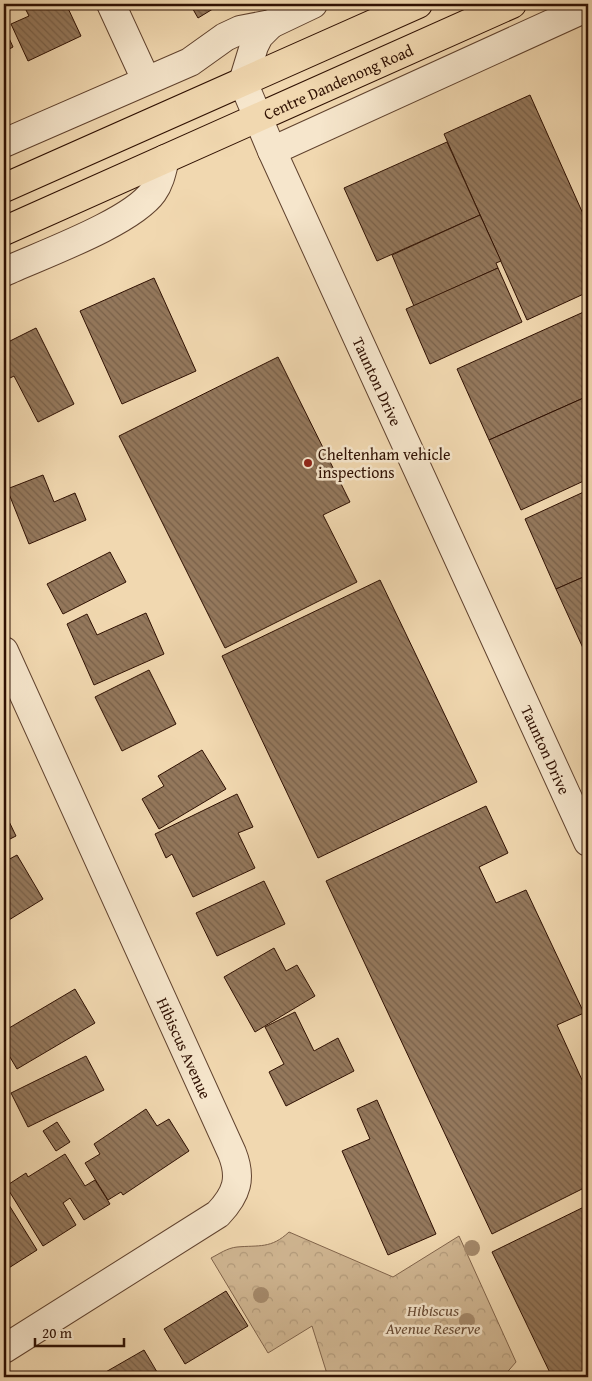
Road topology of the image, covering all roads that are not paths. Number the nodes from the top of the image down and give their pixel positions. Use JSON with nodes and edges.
{"nodes":[{"id":1,"x":111,"y":4,"type":"edge"},
{"id":2,"x":313,"y":4,"type":"edge"},
{"id":3,"x":418,"y":4,"type":"edge"},
{"id":4,"x":512,"y":4,"type":"edge"},
{"id":5,"x":588,"y":7,"type":"edge"},
{"id":6,"x":271,"y":24,"type":"junction"},
{"id":7,"x":146,"y":80,"type":"junction"},
{"id":8,"x":243,"y":82,"type":"junction"},
{"id":9,"x":258,"y":118,"type":"junction"},
{"id":10,"x":4,"y":143,"type":"edge"},
{"id":11,"x":272,"y":151,"type":"junction"},
{"id":12,"x":164,"y":159,"type":"junction"},
{"id":13,"x":4,"y":188,"type":"edge"},
{"id":14,"x":4,"y":231,"type":"edge"},
{"id":15,"x":4,"y":272,"type":"edge"},
{"id":16,"x":5,"y":659,"type":"edge"},
{"id":17,"x":588,"y":842,"type":"edge"},
{"id":18,"x":4,"y":1349,"type":"edge"}],
"edges":[{"from":1,"to":7,"type":"street"},
{"from":2,"to":6,"type":"street"},
{"from":3,"to":8,"type":"main road"},
{"from":4,"to":9,"type":"main road","name":"Centre Dandenong Road"},
{"from":5,"to":11,"type":"street"},
{"from":6,"to":7,"type":"street"},
{"from":6,"to":8,"type":"street"},
{"from":7,"to":10,"type":"street"},
{"from":8,"to":9,"type":"street","name":"Taunton Drive"},
{"from":8,"to":13,"type":"main road"},
{"from":9,"to":11,"type":"street","name":"Taunton Drive"},
{"from":9,"to":12,"type":"main road","name":"Centre Dandenong Road"},
{"from":11,"to":17,"type":"street","name":"Taunton Drive"},
{"from":12,"to":14,"type":"main road","name":"Centre Dandenong Road"},
{"from":12,"to":15,"type":"street"},
{"from":16,"to":18,"type":"street","name":"Hibiscus Avenue"}]}
